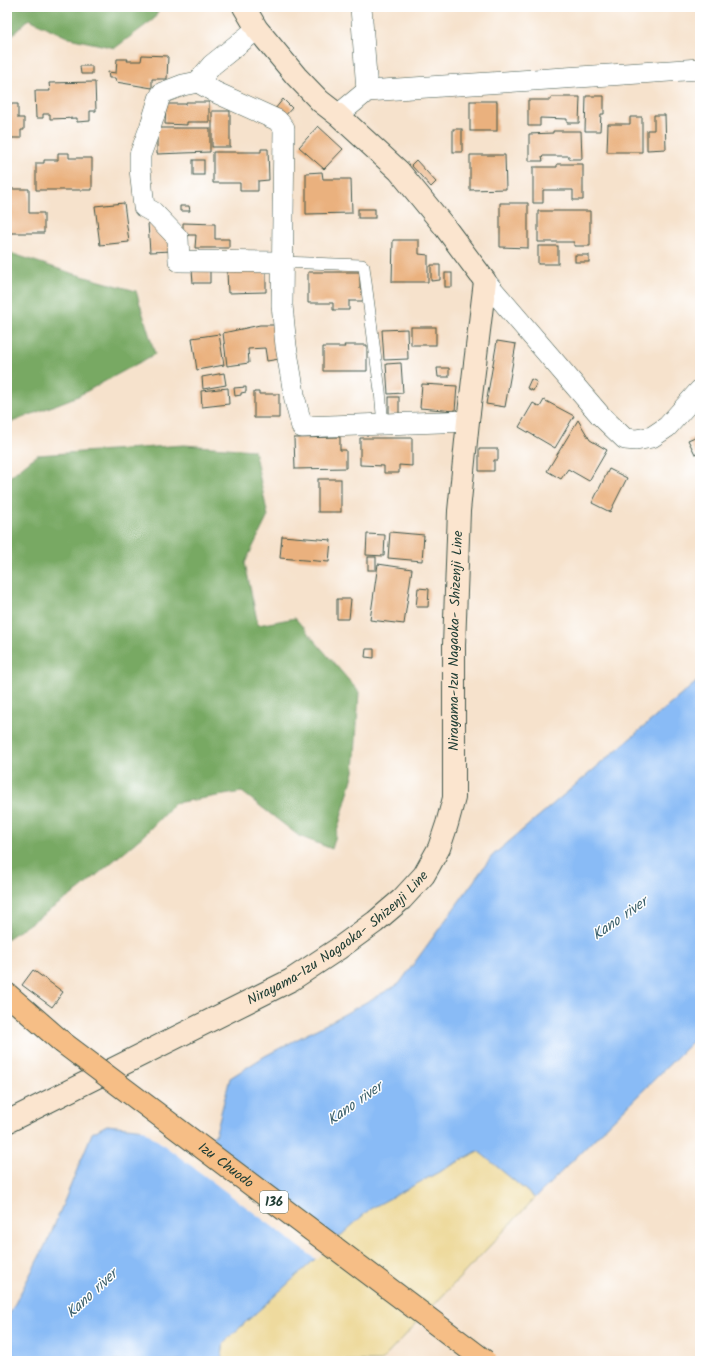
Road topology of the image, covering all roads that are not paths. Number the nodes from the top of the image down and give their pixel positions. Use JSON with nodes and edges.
{"nodes":[{"id":1,"x":244,"y":7,"type":"edge"},
{"id":2,"x":362,"y":7,"type":"edge"},
{"id":3,"x":257,"y":29,"type":"junction"},
{"id":4,"x":700,"y":69,"type":"edge"},
{"id":5,"x":198,"y":82,"type":"junction"},
{"id":6,"x":367,"y":91,"type":"junction"},
{"id":7,"x":338,"y":115,"type":"junction"},
{"id":8,"x":282,"y":262,"type":"junction"},
{"id":9,"x":485,"y":281,"type":"junction"},
{"id":10,"x":700,"y":390,"type":"edge"},
{"id":11,"x":468,"y":421,"type":"junction"},
{"id":12,"x":383,"y":425,"type":"junction"},
{"id":13,"x":7,"y":994,"type":"edge"},
{"id":14,"x":7,"y":1009,"type":"edge"},
{"id":15,"x":59,"y":1047,"type":"junction"},
{"id":16,"x":7,"y":1122,"type":"edge"},
{"id":17,"x":467,"y":1361,"type":"edge"},
{"id":18,"x":485,"y":1361,"type":"edge"}],
"edges":[{"from":1,"to":3,"type":"main road"},
{"from":2,"to":6,"type":"street"},
{"from":3,"to":5,"type":"street"},
{"from":3,"to":7,"type":"main road"},
{"from":4,"to":6,"type":"street"},
{"from":5,"to":8,"type":"street"},
{"from":5,"to":8,"type":"street"},
{"from":6,"to":7,"type":"street"},
{"from":7,"to":9,"type":"main road"},
{"from":8,"to":12,"type":"lane"},
{"from":8,"to":12,"type":"street"},
{"from":9,"to":10,"type":"street"},
{"from":9,"to":11,"type":"main road","name":"Nirayama-Izu Nagaoka- Shizenji Line"},
{"from":11,"to":12,"type":"street"},
{"from":11,"to":16,"type":"main road","name":"Nirayama-Izu Nagaoka- Shizenji Line"},
{"from":13,"to":15,"type":"highway","name":"Izu Chuodo","number":"136"},
{"from":14,"to":15,"type":"highway","name":"Izu Chuodo","number":"136"},
{"from":15,"to":17,"type":"highway","name":"Izu Chuodo","number":"136"},
{"from":15,"to":18,"type":"highway","name":"Izu Chuodo","number":"136","bridge":true}]}
